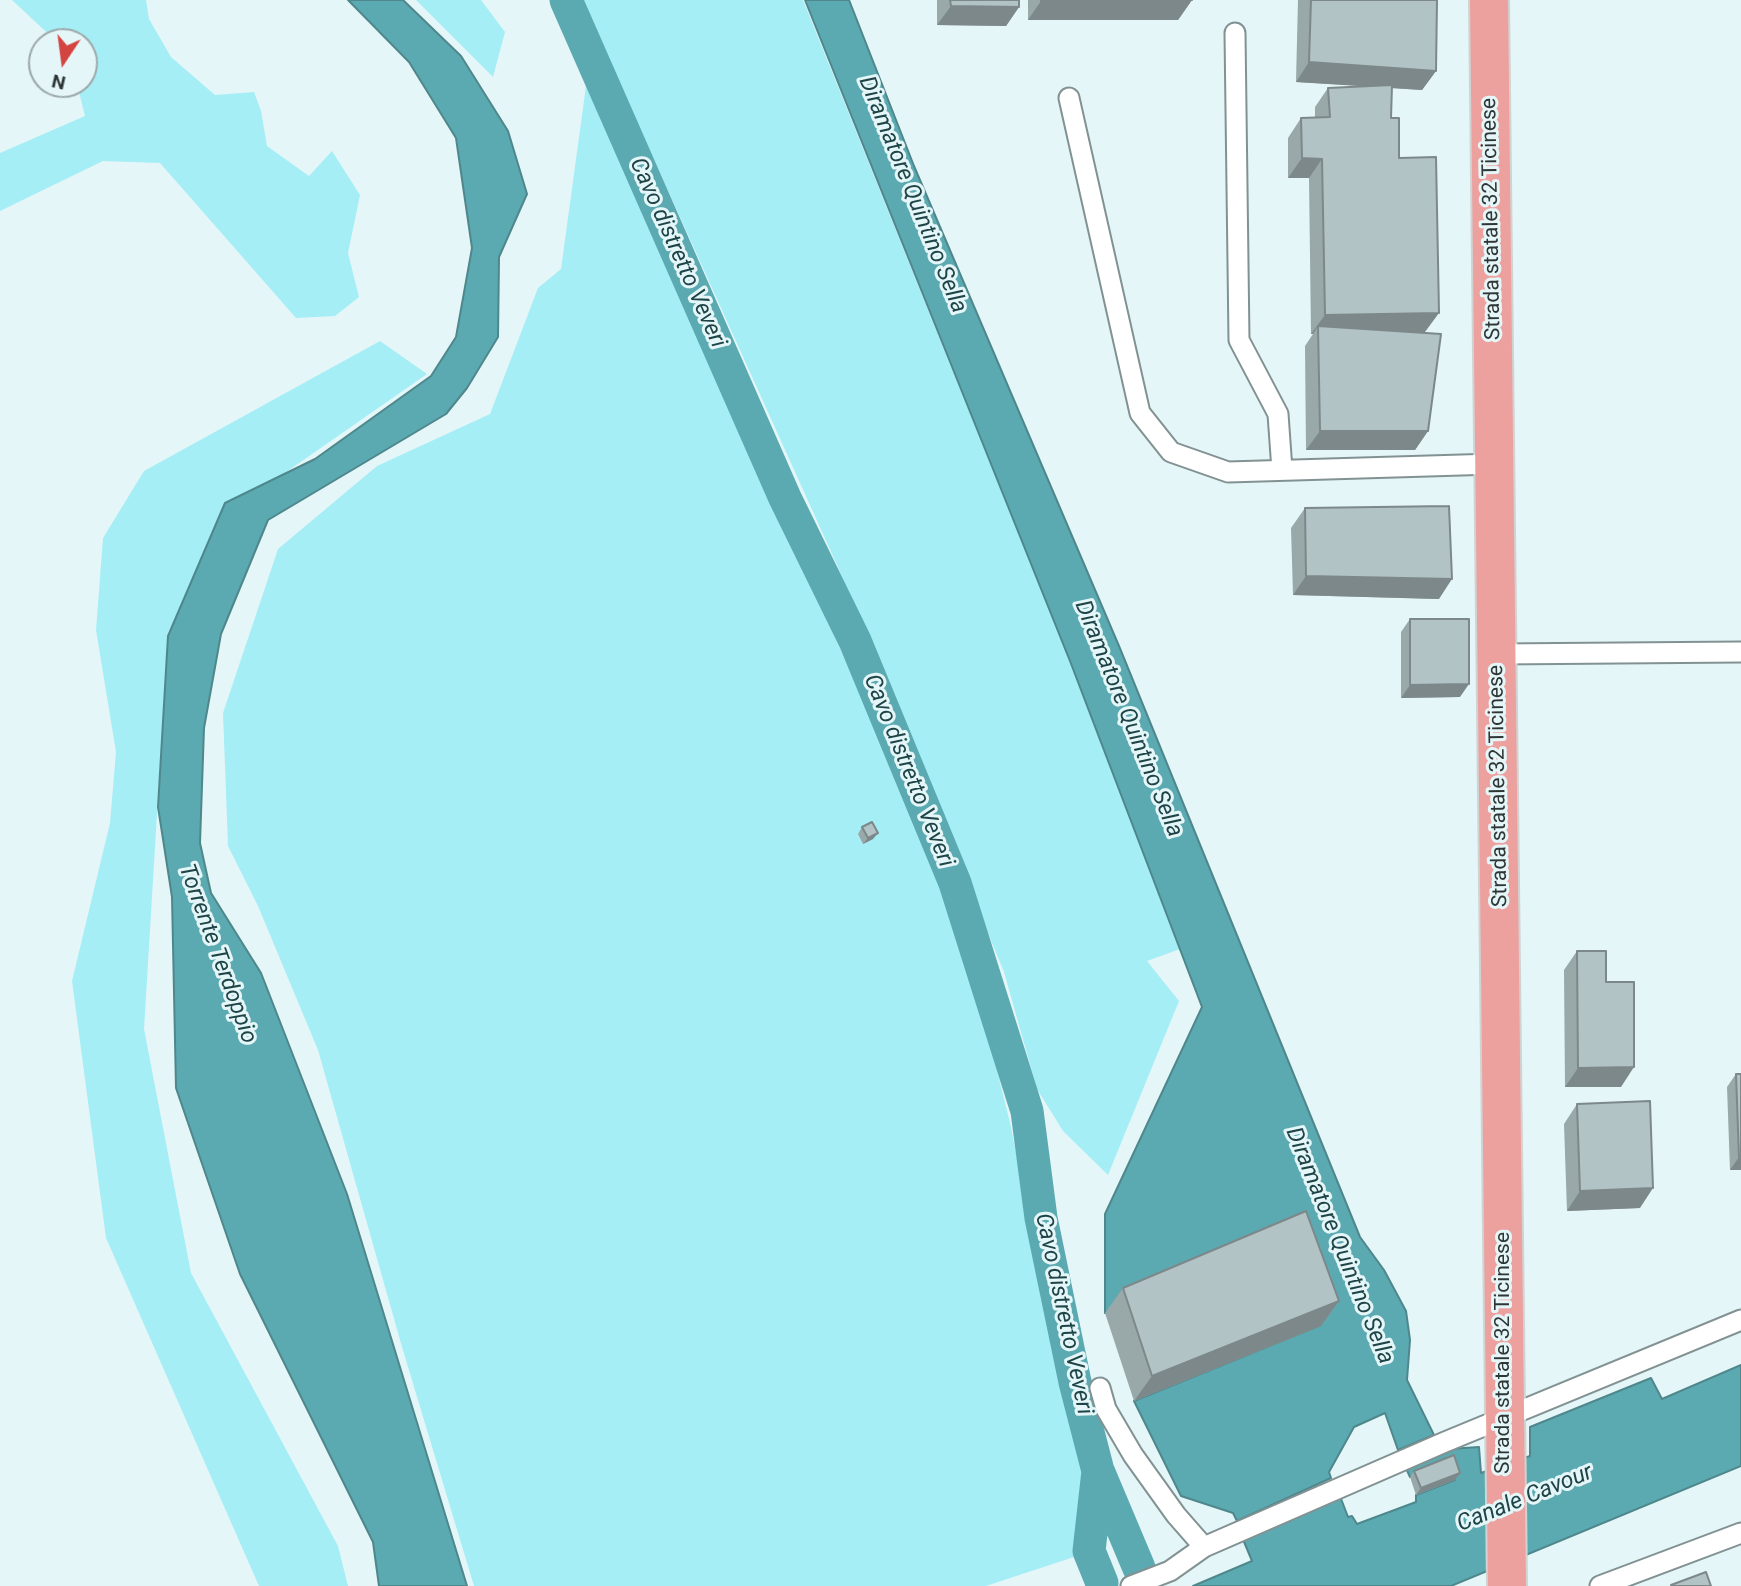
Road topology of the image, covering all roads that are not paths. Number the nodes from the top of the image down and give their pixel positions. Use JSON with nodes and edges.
{"nodes":[{"id":1,"x":1489,"y":0,"type":"edge"},
{"id":2,"x":1235,"y":33,"type":"dead end"},
{"id":3,"x":1069,"y":98,"type":"dead end"},
{"id":4,"x":1495,"y":464,"type":"junction"},
{"id":5,"x":1282,"y":470,"type":"junction"},
{"id":6,"x":1741,"y":652,"type":"edge"},
{"id":7,"x":1498,"y":654,"type":"junction"},
{"id":8,"x":1741,"y":1320,"type":"edge"},
{"id":9,"x":1100,"y":1388,"type":"dead end"},
{"id":10,"x":1505,"y":1429,"type":"junction"},
{"id":11,"x":1741,"y":1533,"type":"edge"},
{"id":12,"x":1204,"y":1547,"type":"junction"},
{"id":13,"x":1507,"y":1579,"type":"edge"},
{"id":14,"x":1131,"y":1586,"type":"edge"},
{"id":15,"x":1600,"y":1586,"type":"edge"}],
"edges":[{"from":1,"to":4,"type":"main road","name":"Strada statale 32 Ticinese"},
{"from":2,"to":5,"type":"lane"},
{"from":3,"to":5,"type":"lane"},
{"from":4,"to":5,"type":"lane"},
{"from":4,"to":7,"type":"main road","name":"Strada statale 32 Ticinese"},
{"from":6,"to":7,"type":"lane"},
{"from":7,"to":10,"type":"main road","name":"Strada statale 32 Ticinese"},
{"from":8,"to":10,"type":"lane"},
{"from":9,"to":12,"type":"lane"},
{"from":10,"to":12,"type":"lane"},
{"from":10,"to":13,"type":"main road","name":"Strada statale 32 Ticinese"},
{"from":11,"to":15,"type":"lane"},
{"from":12,"to":14,"type":"lane"}]}
